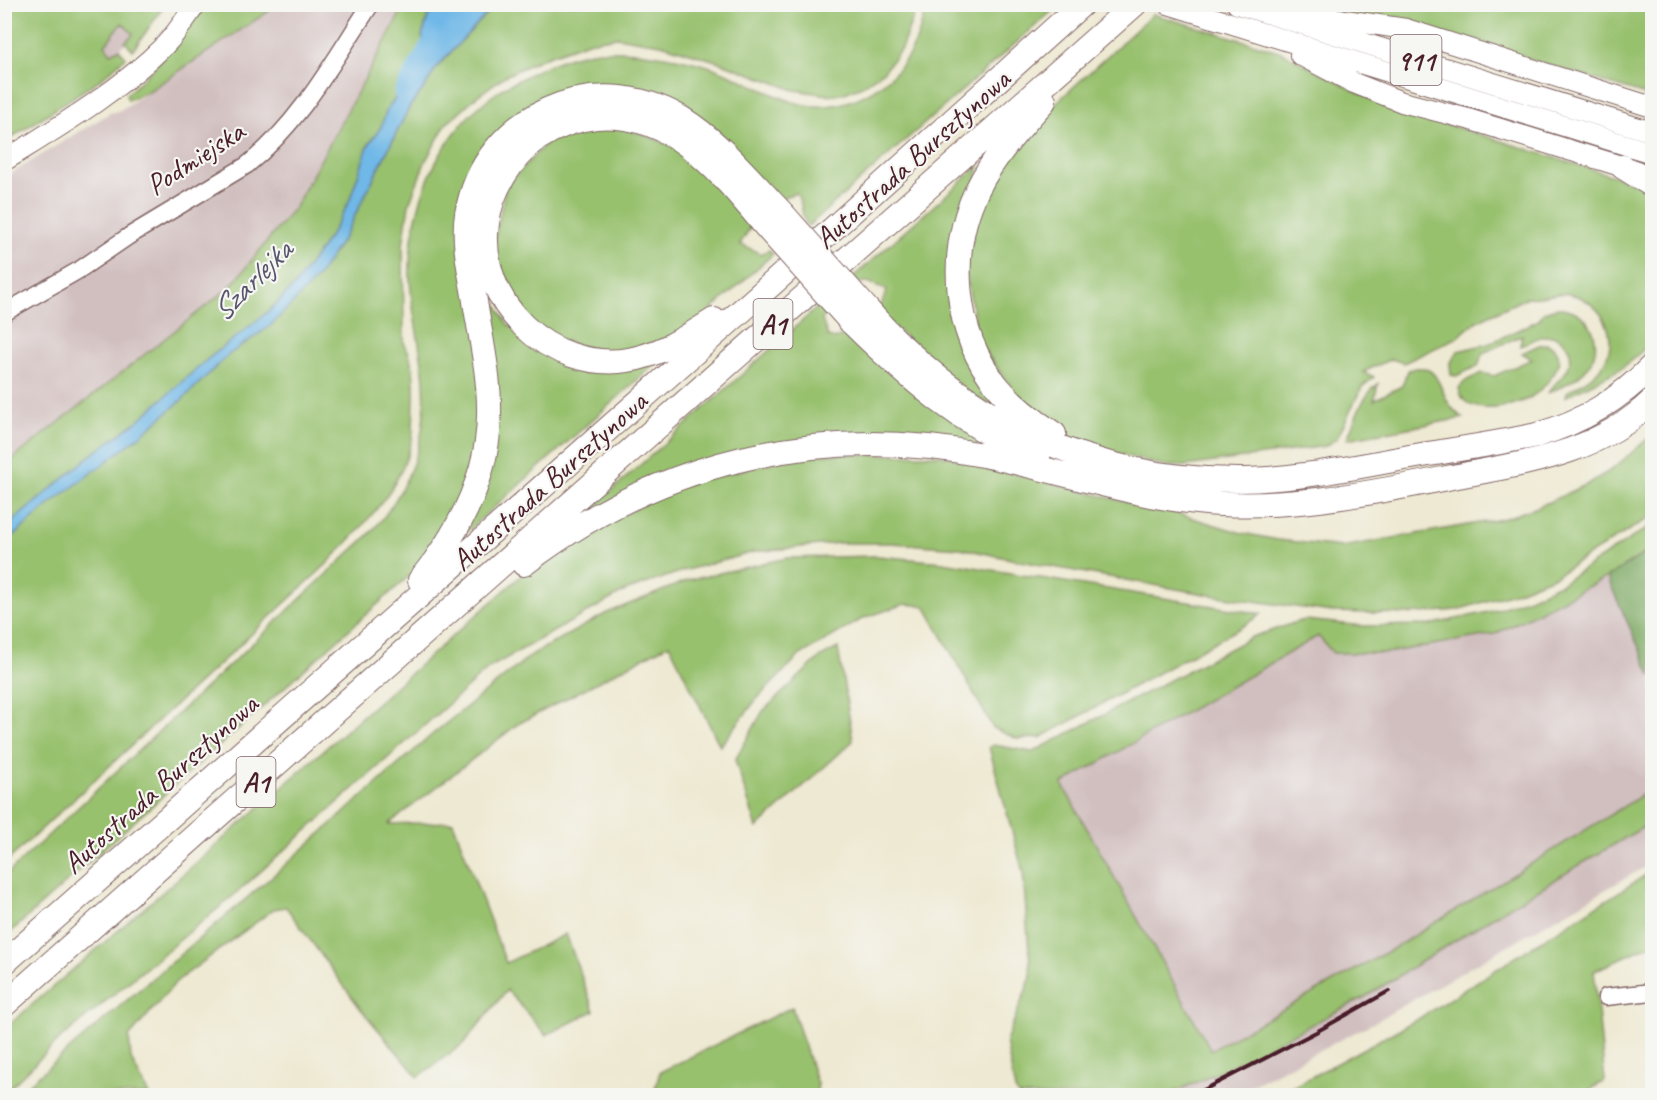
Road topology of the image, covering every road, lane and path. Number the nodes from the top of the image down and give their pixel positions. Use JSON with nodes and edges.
{"nodes":[{"id":1,"x":180,"y":4,"type":"edge"},
{"id":2,"x":196,"y":4,"type":"edge"},
{"id":3,"x":371,"y":4,"type":"edge"},
{"id":4,"x":1082,"y":4,"type":"edge"},
{"id":5,"x":1135,"y":4,"type":"edge"},
{"id":6,"x":1168,"y":4,"type":"edge"},
{"id":7,"x":1237,"y":4,"type":"edge"},
{"id":8,"x":1254,"y":4,"type":"edge"},
{"id":9,"x":1246,"y":29,"type":"junction"},
{"id":10,"x":1098,"y":36,"type":"junction"},
{"id":11,"x":148,"y":59,"type":"junction"},
{"id":12,"x":1653,"y":107,"type":"edge"},
{"id":13,"x":1593,"y":124,"type":"junction"},
{"id":14,"x":1653,"y":132,"type":"edge"},
{"id":15,"x":1653,"y":153,"type":"edge"},
{"id":16,"x":4,"y":161,"type":"edge"},
{"id":17,"x":1623,"y":167,"type":"junction"},
{"id":18,"x":1653,"y":175,"type":"edge"},
{"id":19,"x":1653,"y":185,"type":"edge"},
{"id":20,"x":775,"y":221,"type":"junction"},
{"id":21,"x":774,"y":282,"type":"junction"},
{"id":22,"x":4,"y":313,"type":"edge"},
{"id":23,"x":1653,"y":353,"type":"edge"},
{"id":24,"x":1653,"y":366,"type":"edge"},
{"id":25,"x":1634,"y":384,"type":"junction"},
{"id":26,"x":1653,"y":401,"type":"edge"},
{"id":27,"x":1091,"y":469,"type":"junction"},
{"id":28,"x":448,"y":612,"type":"junction"},
{"id":29,"x":369,"y":641,"type":"junction"},
{"id":30,"x":4,"y":963,"type":"edge"},
{"id":31,"x":1653,"y":992,"type":"edge"},
{"id":32,"x":1606,"y":997,"type":"dead end"},
{"id":33,"x":4,"y":1005,"type":"edge"}],
"edges":[{"from":1,"to":11,"type":"main road"},
{"from":2,"to":11,"type":"main road"},
{"from":3,"to":22,"type":"street","name":"Podmiejska"},
{"from":4,"to":21,"type":"highway","name":"Autostrada Bursztynowa","number":"A1"},
{"from":5,"to":10,"type":"highway","name":"Autostrada Bursztynowa","number":"A1"},
{"from":6,"to":9,"type":"main road","number":"911"},
{"from":7,"to":13,"type":"main road","number":"911"},
{"from":8,"to":12,"type":"main road"},
{"from":9,"to":13,"type":"main road","number":"911"},
{"from":9,"to":17,"type":"main road"},
{"from":10,"to":27,"type":"highway"},
{"from":10,"to":28,"type":"highway","name":"Autostrada Bursztynowa","number":"A1"},
{"from":11,"to":16,"type":"main road"},
{"from":13,"to":14,"type":"main road","number":"911"},
{"from":13,"to":15,"type":"main road","number":"911"},
{"from":17,"to":18,"type":"main road"},
{"from":17,"to":19,"type":"highway"},
{"from":20,"to":21,"type":"highway"},
{"from":20,"to":27,"type":"highway","bridge":true},
{"from":20,"to":29,"type":"highway"},
{"from":21,"to":29,"type":"highway","name":"Autostrada Bursztynowa","number":"A1"},
{"from":23,"to":25,"type":"highway"},
{"from":24,"to":25,"type":"highway"},
{"from":25,"to":27,"type":"highway"},
{"from":26,"to":27,"type":"highway"},
{"from":27,"to":28,"type":"highway"},
{"from":28,"to":33,"type":"highway","name":"Autostrada Bursztynowa","number":"A1"},
{"from":29,"to":30,"type":"highway","name":"Autostrada Bursztynowa","number":"A1"},
{"from":31,"to":32,"type":"street"}]}
